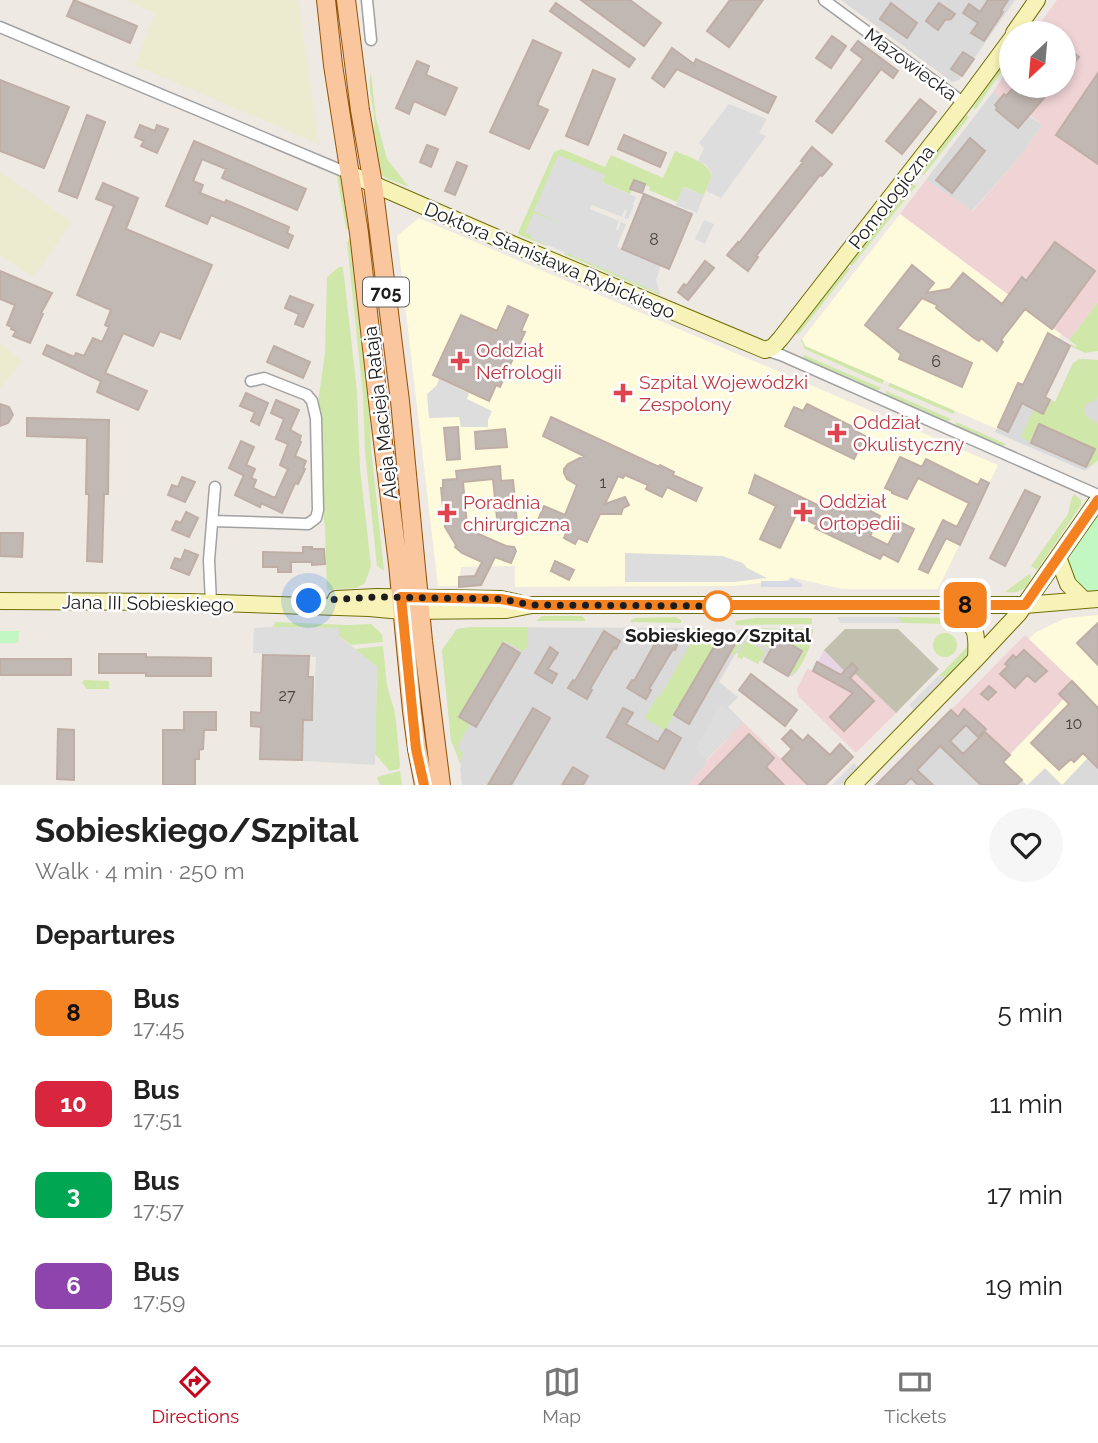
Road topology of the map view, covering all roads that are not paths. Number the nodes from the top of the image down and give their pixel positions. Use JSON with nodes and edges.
{"nodes":[{"id":1,"x":326,"y":0,"type":"edge"},
{"id":2,"x":346,"y":0,"type":"edge"},
{"id":3,"x":367,"y":0,"type":"edge"},
{"id":4,"x":824,"y":0,"type":"edge"},
{"id":5,"x":1037,"y":0,"type":"edge"},
{"id":6,"x":1022,"y":21,"type":"edge"},
{"id":7,"x":0,"y":27,"type":"edge"},
{"id":8,"x":371,"y":40,"type":"dead end"},
{"id":9,"x":999,"y":56,"type":"edge"},
{"id":10,"x":964,"y":103,"type":"junction"},
{"id":11,"x":350,"y":174,"type":"junction"},
{"id":12,"x":373,"y":184,"type":"junction"},
{"id":13,"x":765,"y":350,"type":"junction"},
{"id":14,"x":251,"y":381,"type":"dead end"},
{"id":15,"x":215,"y":487,"type":"dead end"},
{"id":16,"x":1098,"y":497,"type":"edge"},
{"id":17,"x":213,"y":522,"type":"junction"},
{"id":18,"x":1058,"y":557,"type":"junction"},
{"id":19,"x":1091,"y":600,"type":"edge"},
{"id":20,"x":0,"y":601,"type":"edge"},
{"id":21,"x":211,"y":604,"type":"junction"},
{"id":22,"x":402,"y":604,"type":"junction"},
{"id":23,"x":420,"y":605,"type":"junction"},
{"id":24,"x":951,"y":605,"type":"junction"},
{"id":25,"x":1025,"y":605,"type":"junction"},
{"id":26,"x":976,"y":659,"type":"junction"},
{"id":27,"x":424,"y":785,"type":"edge"},
{"id":28,"x":442,"y":785,"type":"edge"},
{"id":29,"x":852,"y":785,"type":"edge"}],
"edges":[{"from":1,"to":11,"type":"main road","name":"Aleja Macieja Rataja","number":"705"},
{"from":2,"to":12,"type":"main road","name":"Aleja Macieja Rataja","number":"705"},
{"from":3,"to":8,"type":"street"},
{"from":4,"to":10,"type":"street","name":"Mazowiecka"},
{"from":5,"to":6,"type":"street"},
{"from":7,"to":11,"type":"street","name":"Doktora Stanisława Rybickiego"},
{"from":9,"to":10,"type":"street","name":"Pomologiczna"},
{"from":10,"to":13,"type":"street","name":"Pomologiczna"},
{"from":11,"to":12,"type":"street","name":"Doktora Stanisława Rybickiego"},
{"from":11,"to":22,"type":"main road","name":"Aleja Macieja Rataja","number":"705"},
{"from":12,"to":13,"type":"street","name":"Doktora Stanisława Rybickiego"},
{"from":12,"to":23,"type":"main road","name":"Aleja Macieja Rataja","number":"705"},
{"from":13,"to":16,"type":"street","name":"Doktora Stanisława Rybickiego"},
{"from":14,"to":17,"type":"street"},
{"from":15,"to":17,"type":"street"},
{"from":16,"to":18,"type":"street"},
{"from":17,"to":21,"type":"street"},
{"from":18,"to":19,"type":"street"},
{"from":18,"to":25,"type":"street"},
{"from":19,"to":25,"type":"street","name":"Jana III Sobieskiego"},
{"from":20,"to":21,"type":"street","name":"Jana III Sobieskiego"},
{"from":21,"to":22,"type":"street","name":"Jana III Sobieskiego"},
{"from":22,"to":23,"type":"street","name":"Jana III Sobieskiego"},
{"from":22,"to":27,"type":"main road","name":"Aleja Macieja Rataja"},
{"from":23,"to":24,"type":"street","name":"Jana III Sobieskiego"},
{"from":23,"to":28,"type":"main road","name":"Aleja Macieja Rataja"},
{"from":24,"to":25,"type":"street","name":"Jana III Sobieskiego"},
{"from":24,"to":26,"type":"street"},
{"from":25,"to":26,"type":"street"},
{"from":26,"to":29,"type":"street"}]}
